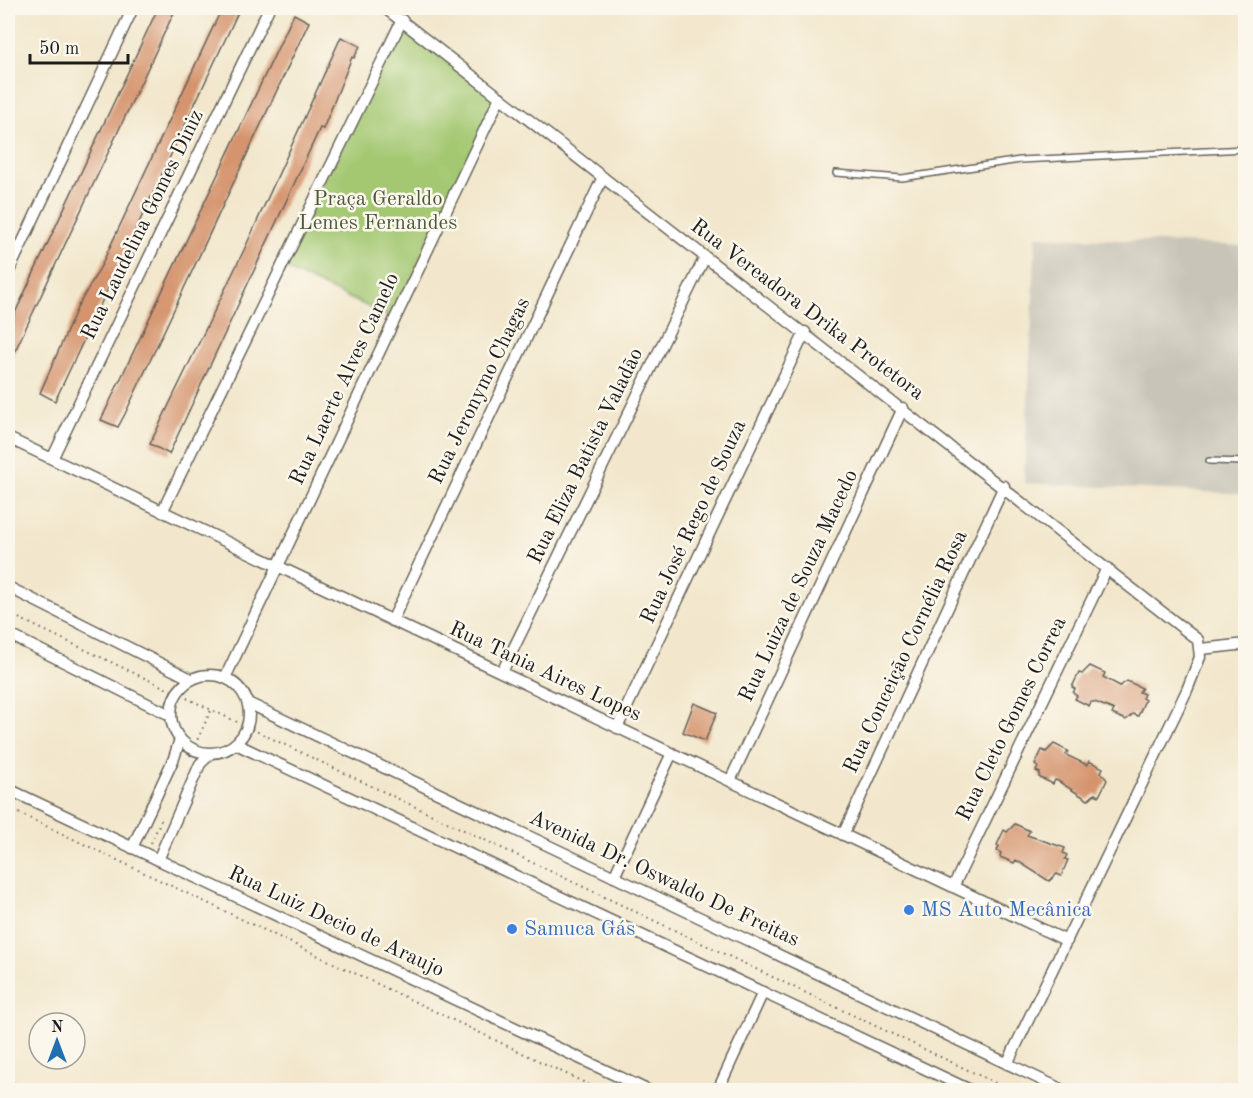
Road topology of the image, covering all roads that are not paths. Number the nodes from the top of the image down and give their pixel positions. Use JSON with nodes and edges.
{"nodes":[{"id":1,"x":133,"y":8,"type":"edge"},
{"id":2,"x":268,"y":8,"type":"edge"},
{"id":3,"x":386,"y":8,"type":"edge"},
{"id":4,"x":402,"y":20,"type":"junction"},
{"id":5,"x":501,"y":97,"type":"junction"},
{"id":6,"x":1245,"y":149,"type":"edge"},
{"id":7,"x":836,"y":173,"type":"dead end"},
{"id":8,"x":603,"y":177,"type":"junction"},
{"id":9,"x":705,"y":257,"type":"junction"},
{"id":10,"x":8,"y":273,"type":"edge"},
{"id":11,"x":805,"y":332,"type":"junction"},
{"id":12,"x":903,"y":408,"type":"junction"},
{"id":13,"x":8,"y":438,"type":"edge"},
{"id":14,"x":52,"y":459,"type":"junction"},
{"id":15,"x":1209,"y":461,"type":"dead end"},
{"id":16,"x":1245,"y":462,"type":"edge"},
{"id":17,"x":1004,"y":486,"type":"junction"},
{"id":18,"x":162,"y":512,"type":"junction"},
{"id":19,"x":278,"y":566,"type":"junction"},
{"id":20,"x":1107,"y":568,"type":"junction"},
{"id":21,"x":8,"y":587,"type":"edge"},
{"id":22,"x":392,"y":621,"type":"junction"},
{"id":23,"x":8,"y":634,"type":"edge"},
{"id":24,"x":1245,"y":644,"type":"edge"},
{"id":25,"x":1201,"y":649,"type":"junction"},
{"id":26,"x":502,"y":672,"type":"junction"},
{"id":27,"x":225,"y":678,"type":"junction"},
{"id":28,"x":191,"y":679,"type":"junction"},
{"id":29,"x":248,"y":704,"type":"junction"},
{"id":30,"x":170,"y":715,"type":"junction"},
{"id":31,"x":617,"y":728,"type":"junction"},
{"id":32,"x":180,"y":740,"type":"junction"},
{"id":33,"x":236,"y":744,"type":"junction"},
{"id":34,"x":211,"y":753,"type":"junction"},
{"id":35,"x":672,"y":753,"type":"junction"},
{"id":36,"x":730,"y":781,"type":"junction"},
{"id":37,"x":8,"y":789,"type":"edge"},
{"id":38,"x":843,"y":835,"type":"junction"},
{"id":39,"x":132,"y":848,"type":"junction"},
{"id":40,"x":158,"y":860,"type":"junction"},
{"id":41,"x":614,"y":877,"type":"junction"},
{"id":42,"x":953,"y":887,"type":"junction"},
{"id":43,"x":1067,"y":941,"type":"junction"},
{"id":44,"x":763,"y":992,"type":"junction"},
{"id":45,"x":1007,"y":1064,"type":"junction"},
{"id":46,"x":647,"y":1090,"type":"edge"},
{"id":47,"x":718,"y":1090,"type":"edge"},
{"id":48,"x":970,"y":1090,"type":"edge"},
{"id":49,"x":1064,"y":1090,"type":"edge"}],
"edges":[{"from":1,"to":10,"type":"street"},
{"from":2,"to":14,"type":"street","name":"Rua Laudelina Gomes Diniz"},
{"from":3,"to":4,"type":"street","name":"Rua Vereadora Drika Protetora"},
{"from":4,"to":5,"type":"street","name":"Rua Vereadora Drika Protetora"},
{"from":4,"to":18,"type":"street"},
{"from":5,"to":8,"type":"street","name":"Rua Vereadora Drika Protetora"},
{"from":5,"to":19,"type":"street","name":"Rua Laerte Alves Camelo"},
{"from":6,"to":7,"type":"lane"},
{"from":8,"to":9,"type":"street","name":"Rua Vereadora Drika Protetora"},
{"from":8,"to":22,"type":"street","name":"Rua Jeronymo Chagas"},
{"from":9,"to":11,"type":"street","name":"Rua Vereadora Drika Protetora"},
{"from":9,"to":26,"type":"street","name":"Rua Eliza Batista Valadão"},
{"from":11,"to":12,"type":"street","name":"Rua Vereadora Drika Protetora"},
{"from":11,"to":31,"type":"street","name":"Rua José Rego de Souza"},
{"from":12,"to":17,"type":"street","name":"Rua Vereadora Drika Protetora"},
{"from":12,"to":36,"type":"street","name":"Rua Luiza de Souza Macedo"},
{"from":13,"to":14,"type":"street","name":"Rua Tania Aires Lopes"},
{"from":14,"to":18,"type":"street","name":"Rua Tania Aires Lopes"},
{"from":15,"to":16,"type":"lane"},
{"from":17,"to":20,"type":"street","name":"Rua Vereadora Drika Protetora"},
{"from":17,"to":38,"type":"street","name":"Rua Conceição Cornélia Rosa"},
{"from":18,"to":19,"type":"street","name":"Rua Tania Aires Lopes"},
{"from":19,"to":22,"type":"street","name":"Rua Tania Aires Lopes"},
{"from":19,"to":27,"type":"street","name":"Rua Laerte Alves Camelo"},
{"from":20,"to":25,"type":"street","name":"Rua Vereadora Drika Protetora"},
{"from":20,"to":42,"type":"street","name":"Rua Cleto Gomes Correa"},
{"from":21,"to":28,"type":"street"},
{"from":22,"to":26,"type":"street","name":"Rua Tania Aires Lopes"},
{"from":23,"to":30,"type":"street"},
{"from":24,"to":25,"type":"street"},
{"from":25,"to":43,"type":"street"},
{"from":26,"to":31,"type":"street","name":"Rua Tania Aires Lopes"},
{"from":27,"to":28,"type":"street"},
{"from":27,"to":29,"type":"street"},
{"from":28,"to":30,"type":"street"},
{"from":29,"to":33,"type":"street"},
{"from":29,"to":41,"type":"street","name":"Avenida Dr. Oswaldo De Freitas"},
{"from":30,"to":32,"type":"street"},
{"from":31,"to":35,"type":"street","name":"Rua Tania Aires Lopes"},
{"from":32,"to":34,"type":"street"},
{"from":32,"to":39,"type":"street"},
{"from":33,"to":34,"type":"street"},
{"from":33,"to":44,"type":"street"},
{"from":34,"to":40,"type":"street"},
{"from":35,"to":36,"type":"street","name":"Rua Tania Aires Lopes"},
{"from":35,"to":41,"type":"street"},
{"from":36,"to":38,"type":"street","name":"Rua Tania Aires Lopes"},
{"from":37,"to":39,"type":"street","name":"Rua Luiz Decio de Araujo"},
{"from":38,"to":42,"type":"street","name":"Rua Tania Aires Lopes"},
{"from":39,"to":40,"type":"street","name":"Rua Luiz Decio de Araujo"},
{"from":40,"to":46,"type":"street","name":"Rua Luiz Decio de Araujo"},
{"from":41,"to":45,"type":"street","name":"Avenida Dr. Oswaldo De Freitas"},
{"from":42,"to":43,"type":"street","name":"Rua Tania Aires Lopes"},
{"from":43,"to":45,"type":"street"},
{"from":44,"to":47,"type":"street"},
{"from":44,"to":48,"type":"street"},
{"from":45,"to":49,"type":"street","name":"Avenida Dr. Oswaldo De Freitas"}]}
